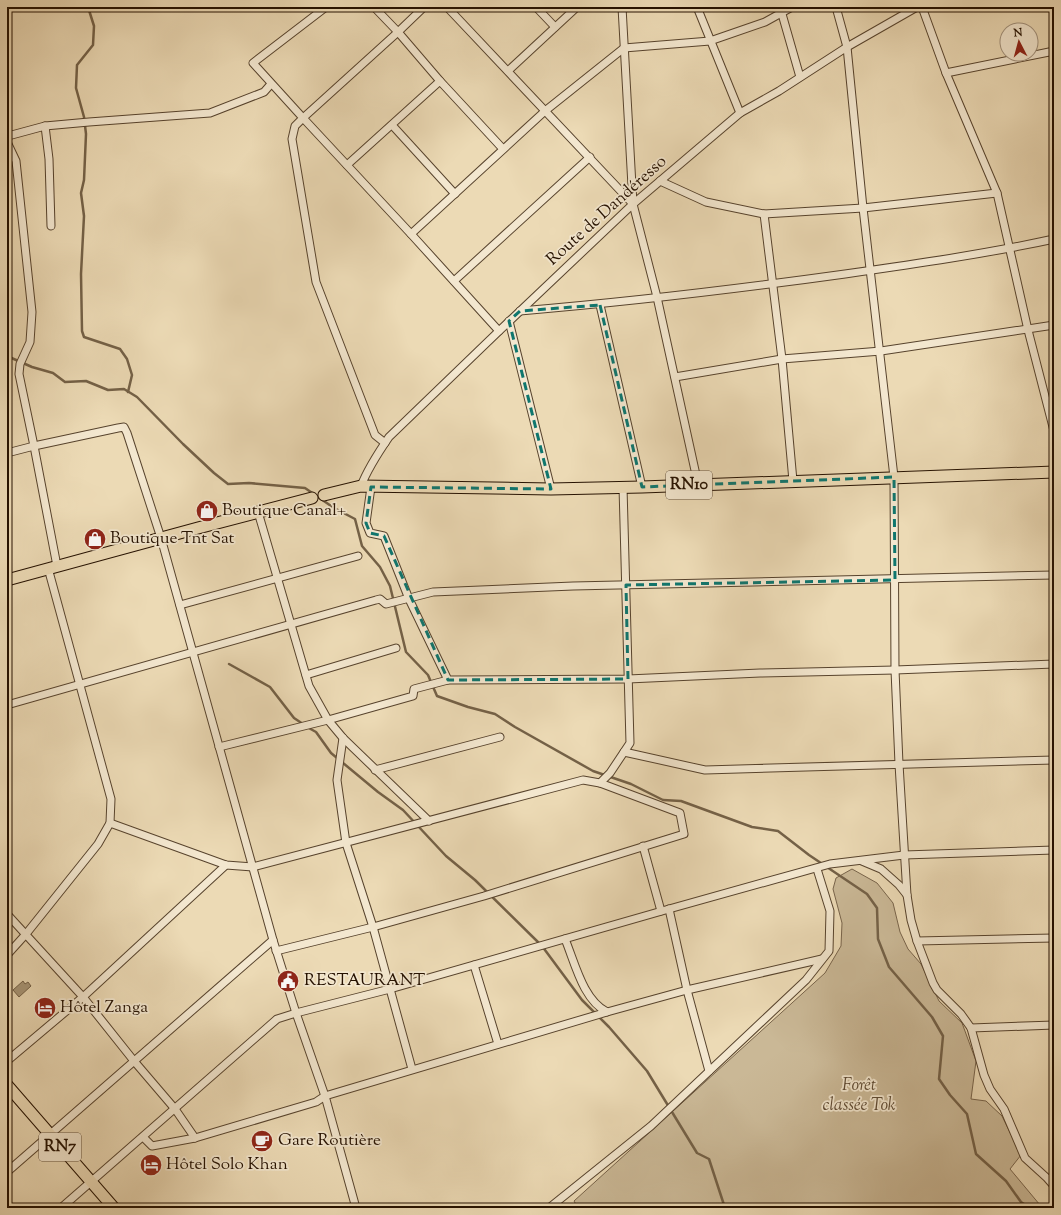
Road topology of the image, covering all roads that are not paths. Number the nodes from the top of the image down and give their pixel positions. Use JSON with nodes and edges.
{"nodes":[{"id":1,"x":326,"y":7,"type":"edge"},
{"id":2,"x":374,"y":7,"type":"edge"},
{"id":3,"x":424,"y":7,"type":"edge"},
{"id":4,"x":447,"y":7,"type":"edge"},
{"id":5,"x":536,"y":7,"type":"edge"},
{"id":6,"x":577,"y":7,"type":"edge"},
{"id":7,"x":622,"y":7,"type":"edge"},
{"id":8,"x":697,"y":7,"type":"edge"},
{"id":9,"x":792,"y":7,"type":"edge"},
{"id":10,"x":836,"y":7,"type":"edge"},
{"id":11,"x":922,"y":7,"type":"edge"},
{"id":12,"x":913,"y":8,"type":"edge"},
{"id":13,"x":781,"y":10,"type":"edge"},
{"id":14,"x":555,"y":27,"type":"junction"},
{"id":15,"x":398,"y":32,"type":"junction"},
{"id":16,"x":710,"y":41,"type":"junction"},
{"id":17,"x":847,"y":47,"type":"junction"},
{"id":18,"x":624,"y":48,"type":"junction"},
{"id":19,"x":1054,"y":51,"type":"edge"},
{"id":20,"x":508,"y":71,"type":"junction"},
{"id":21,"x":946,"y":73,"type":"junction"},
{"id":22,"x":800,"y":77,"type":"junction"},
{"id":23,"x":440,"y":81,"type":"junction"},
{"id":24,"x":271,"y":84,"type":"junction"},
{"id":25,"x":545,"y":110,"type":"junction"},
{"id":26,"x":740,"y":113,"type":"junction"},
{"id":27,"x":303,"y":118,"type":"junction"},
{"id":28,"x":45,"y":126,"type":"junction"},
{"id":29,"x":392,"y":126,"type":"junction"},
{"id":30,"x":7,"y":138,"type":"edge"},
{"id":31,"x":7,"y":142,"type":"edge"},
{"id":32,"x":504,"y":149,"type":"junction"},
{"id":33,"x":590,"y":157,"type":"junction"},
{"id":34,"x":347,"y":165,"type":"junction"},
{"id":35,"x":660,"y":181,"type":"junction"},
{"id":36,"x":997,"y":192,"type":"junction"},
{"id":37,"x":455,"y":194,"type":"junction"},
{"id":38,"x":633,"y":204,"type":"junction"},
{"id":39,"x":863,"y":208,"type":"junction"},
{"id":40,"x":764,"y":214,"type":"junction"},
{"id":41,"x":51,"y":226,"type":"dead end"},
{"id":42,"x":411,"y":234,"type":"junction"},
{"id":43,"x":1054,"y":239,"type":"edge"},
{"id":44,"x":1010,"y":248,"type":"junction"},
{"id":45,"x":871,"y":270,"type":"junction"},
{"id":46,"x":454,"y":281,"type":"junction"},
{"id":47,"x":773,"y":284,"type":"junction"},
{"id":48,"x":657,"y":297,"type":"junction"},
{"id":49,"x":600,"y":305,"type":"junction"},
{"id":50,"x":520,"y":312,"type":"junction"},
{"id":51,"x":509,"y":321,"type":"junction"},
{"id":52,"x":1054,"y":325,"type":"edge"},
{"id":53,"x":1028,"y":330,"type":"junction"},
{"id":54,"x":499,"y":331,"type":"junction"},
{"id":55,"x":881,"y":352,"type":"junction"},
{"id":56,"x":782,"y":359,"type":"junction"},
{"id":57,"x":675,"y":377,"type":"junction"},
{"id":58,"x":1050,"y":403,"type":"edge"},
{"id":59,"x":1054,"y":431,"type":"edge"},
{"id":60,"x":385,"y":443,"type":"junction"},
{"id":61,"x":34,"y":446,"type":"junction"},
{"id":62,"x":7,"y":453,"type":"edge"},
{"id":63,"x":1054,"y":472,"type":"edge"},
{"id":64,"x":894,"y":477,"type":"junction"},
{"id":65,"x":793,"y":481,"type":"junction"},
{"id":66,"x":698,"y":484,"type":"junction"},
{"id":67,"x":366,"y":486,"type":"junction"},
{"id":68,"x":624,"y":487,"type":"junction"},
{"id":69,"x":642,"y":487,"type":"junction"},
{"id":70,"x":551,"y":489,"type":"junction"},
{"id":71,"x":324,"y":495,"type":"dead end"},
{"id":72,"x":312,"y":498,"type":"dead end"},
{"id":73,"x":258,"y":512,"type":"junction"},
{"id":74,"x":161,"y":538,"type":"junction"},
{"id":75,"x":358,"y":556,"type":"dead end"},
{"id":76,"x":53,"y":567,"type":"junction"},
{"id":77,"x":1054,"y":575,"type":"edge"},
{"id":78,"x":277,"y":577,"type":"junction"},
{"id":79,"x":7,"y":580,"type":"edge"},
{"id":80,"x":895,"y":580,"type":"junction"},
{"id":81,"x":626,"y":585,"type":"junction"},
{"id":82,"x":409,"y":599,"type":"junction"},
{"id":83,"x":180,"y":605,"type":"junction"},
{"id":84,"x":291,"y":625,"type":"junction"},
{"id":85,"x":396,"y":648,"type":"dead end"},
{"id":86,"x":193,"y":653,"type":"junction"},
{"id":87,"x":1054,"y":664,"type":"edge"},
{"id":88,"x":895,"y":670,"type":"junction"},
{"id":89,"x":306,"y":675,"type":"junction"},
{"id":90,"x":628,"y":679,"type":"junction"},
{"id":91,"x":448,"y":680,"type":"junction"},
{"id":92,"x":80,"y":684,"type":"junction"},
{"id":93,"x":7,"y":705,"type":"edge"},
{"id":94,"x":328,"y":720,"type":"junction"},
{"id":95,"x":500,"y":737,"type":"dead end"},
{"id":96,"x":343,"y":738,"type":"junction"},
{"id":97,"x":219,"y":747,"type":"junction"},
{"id":98,"x":624,"y":752,"type":"junction"},
{"id":99,"x":1054,"y":760,"type":"edge"},
{"id":100,"x":899,"y":764,"type":"junction"},
{"id":101,"x":375,"y":770,"type":"junction"},
{"id":102,"x":601,"y":781,"type":"junction"},
{"id":103,"x":429,"y":821,"type":"junction"},
{"id":104,"x":110,"y":823,"type":"junction"},
{"id":105,"x":346,"y":843,"type":"junction"},
{"id":106,"x":644,"y":846,"type":"junction"},
{"id":107,"x":1054,"y":850,"type":"edge"},
{"id":108,"x":904,"y":856,"type":"junction"},
{"id":109,"x":861,"y":860,"type":"junction"},
{"id":110,"x":226,"y":865,"type":"junction"},
{"id":111,"x":253,"y":867,"type":"junction"},
{"id":112,"x":818,"y":868,"type":"junction"},
{"id":113,"x":907,"y":895,"type":"junction"},
{"id":114,"x":669,"y":909,"type":"junction"},
{"id":115,"x":661,"y":911,"type":"junction"},
{"id":116,"x":7,"y":914,"type":"edge"},
{"id":117,"x":373,"y":927,"type":"junction"},
{"id":118,"x":26,"y":934,"type":"junction"},
{"id":119,"x":1054,"y":938,"type":"edge"},
{"id":120,"x":565,"y":939,"type":"junction"},
{"id":121,"x":273,"y":940,"type":"junction"},
{"id":122,"x":917,"y":941,"type":"junction"},
{"id":123,"x":276,"y":951,"type":"junction"},
{"id":124,"x":7,"y":955,"type":"edge"},
{"id":125,"x":822,"y":959,"type":"junction"},
{"id":126,"x":474,"y":965,"type":"junction"},
{"id":127,"x":390,"y":989,"type":"junction"},
{"id":128,"x":687,"y":990,"type":"junction"},
{"id":129,"x":82,"y":997,"type":"junction"},
{"id":130,"x":607,"y":1012,"type":"junction"},
{"id":131,"x":296,"y":1013,"type":"junction"},
{"id":132,"x":1054,"y":1025,"type":"edge"},
{"id":133,"x":971,"y":1028,"type":"junction"},
{"id":134,"x":498,"y":1044,"type":"junction"},
{"id":135,"x":7,"y":1061,"type":"edge"},
{"id":136,"x":134,"y":1061,"type":"junction"},
{"id":137,"x":412,"y":1069,"type":"junction"},
{"id":138,"x":709,"y":1071,"type":"junction"},
{"id":139,"x":7,"y":1085,"type":"edge"},
{"id":140,"x":325,"y":1096,"type":"junction"},
{"id":141,"x":175,"y":1109,"type":"junction"},
{"id":142,"x":50,"y":1135,"type":"junction"},
{"id":143,"x":143,"y":1137,"type":"junction"},
{"id":144,"x":195,"y":1138,"type":"junction"},
{"id":145,"x":7,"y":1172,"type":"edge"},
{"id":146,"x":91,"y":1182,"type":"junction"},
{"id":147,"x":1054,"y":1186,"type":"edge"},
{"id":148,"x":61,"y":1208,"type":"edge"},
{"id":149,"x":114,"y":1208,"type":"edge"},
{"id":150,"x":356,"y":1208,"type":"edge"},
{"id":151,"x":550,"y":1208,"type":"edge"}],
"edges":[{"from":1,"to":24,"type":"street"},
{"from":2,"to":15,"type":"street"},
{"from":3,"to":15,"type":"street"},
{"from":4,"to":20,"type":"street"},
{"from":5,"to":14,"type":"street"},
{"from":6,"to":14,"type":"street"},
{"from":7,"to":18,"type":"street"},
{"from":8,"to":16,"type":"street"},
{"from":9,"to":13,"type":"street"},
{"from":10,"to":17,"type":"street"},
{"from":11,"to":21,"type":"street"},
{"from":12,"to":17,"type":"street","name":"Route de Dandéresso"},
{"from":13,"to":16,"type":"street"},
{"from":13,"to":22,"type":"street"},
{"from":14,"to":20,"type":"street"},
{"from":15,"to":23,"type":"street"},
{"from":15,"to":27,"type":"street"},
{"from":16,"to":18,"type":"street"},
{"from":16,"to":26,"type":"street"},
{"from":17,"to":22,"type":"street","name":"Route de Dandéresso"},
{"from":17,"to":39,"type":"street"},
{"from":18,"to":25,"type":"street"},
{"from":18,"to":38,"type":"street"},
{"from":19,"to":21,"type":"street"},
{"from":20,"to":25,"type":"street"},
{"from":21,"to":36,"type":"street"},
{"from":22,"to":26,"type":"street","name":"Route de Dandéresso"},
{"from":23,"to":29,"type":"street"},
{"from":23,"to":32,"type":"street"},
{"from":24,"to":27,"type":"street"},
{"from":24,"to":28,"type":"street"},
{"from":25,"to":32,"type":"street"},
{"from":25,"to":33,"type":"street"},
{"from":26,"to":35,"type":"street","name":"Route de Dandéresso"},
{"from":27,"to":34,"type":"street"},
{"from":27,"to":60,"type":"street"},
{"from":28,"to":30,"type":"street"},
{"from":28,"to":41,"type":"street"},
{"from":29,"to":34,"type":"street"},
{"from":29,"to":37,"type":"street"},
{"from":31,"to":61,"type":"street"},
{"from":32,"to":37,"type":"street"},
{"from":33,"to":38,"type":"street"},
{"from":33,"to":46,"type":"street"},
{"from":34,"to":42,"type":"street"},
{"from":35,"to":38,"type":"street","name":"Route de Dandéresso"},
{"from":35,"to":40,"type":"street"},
{"from":36,"to":39,"type":"street"},
{"from":36,"to":44,"type":"street"},
{"from":37,"to":42,"type":"street"},
{"from":38,"to":48,"type":"street"},
{"from":38,"to":50,"type":"street","name":"Route de Dandéresso"},
{"from":39,"to":40,"type":"street"},
{"from":39,"to":45,"type":"street"},
{"from":40,"to":47,"type":"street"},
{"from":42,"to":46,"type":"street"},
{"from":43,"to":44,"type":"street"},
{"from":44,"to":45,"type":"street"},
{"from":44,"to":53,"type":"street"},
{"from":45,"to":47,"type":"street"},
{"from":45,"to":55,"type":"street"},
{"from":46,"to":54,"type":"street"},
{"from":47,"to":48,"type":"street"},
{"from":47,"to":56,"type":"street"},
{"from":48,"to":49,"type":"street"},
{"from":48,"to":57,"type":"street"},
{"from":49,"to":50,"type":"street"},
{"from":49,"to":69,"type":"street"},
{"from":50,"to":51,"type":"street","name":"Route de Dandéresso"},
{"from":51,"to":54,"type":"street","name":"Route de Dandéresso"},
{"from":51,"to":70,"type":"street"},
{"from":52,"to":53,"type":"street"},
{"from":53,"to":55,"type":"street"},
{"from":53,"to":58,"type":"street"},
{"from":54,"to":60,"type":"street","name":"Route de Dandéresso"},
{"from":55,"to":56,"type":"street"},
{"from":55,"to":64,"type":"street"},
{"from":56,"to":57,"type":"street"},
{"from":56,"to":65,"type":"street"},
{"from":57,"to":66,"type":"street"},
{"from":58,"to":59,"type":"street"},
{"from":60,"to":67,"type":"street","name":"Route de Dandéresso"},
{"from":61,"to":62,"type":"street"},
{"from":61,"to":74,"type":"street"},
{"from":61,"to":76,"type":"street"},
{"from":63,"to":64,"type":"highway","number":"RN10"},
{"from":64,"to":65,"type":"highway","number":"RN10"},
{"from":64,"to":80,"type":"street"},
{"from":65,"to":66,"type":"highway","number":"RN10"},
{"from":66,"to":69,"type":"highway","number":"RN10"},
{"from":67,"to":70,"type":"highway","number":"RN10"},
{"from":67,"to":71,"type":"highway","number":"RN10"},
{"from":67,"to":82,"type":"street","name":"Route de Dandéresso"},
{"from":68,"to":69,"type":"highway","number":"RN10"},
{"from":68,"to":70,"type":"highway","number":"RN10"},
{"from":68,"to":81,"type":"street"},
{"from":72,"to":73,"type":"highway"},
{"from":73,"to":74,"type":"highway"},
{"from":73,"to":78,"type":"street"},
{"from":74,"to":76,"type":"highway"},
{"from":74,"to":83,"type":"street"},
{"from":75,"to":78,"type":"street"},
{"from":76,"to":79,"type":"highway"},
{"from":76,"to":92,"type":"street"},
{"from":77,"to":80,"type":"street"},
{"from":78,"to":83,"type":"street"},
{"from":78,"to":84,"type":"street"},
{"from":80,"to":81,"type":"street"},
{"from":80,"to":88,"type":"street"},
{"from":81,"to":82,"type":"street"},
{"from":81,"to":90,"type":"street"},
{"from":82,"to":84,"type":"street"},
{"from":82,"to":91,"type":"street"},
{"from":83,"to":86,"type":"street"},
{"from":84,"to":86,"type":"street"},
{"from":84,"to":89,"type":"street"},
{"from":85,"to":89,"type":"street"},
{"from":86,"to":92,"type":"street"},
{"from":86,"to":97,"type":"street"},
{"from":87,"to":88,"type":"street"},
{"from":88,"to":90,"type":"street"},
{"from":88,"to":100,"type":"street"},
{"from":89,"to":94,"type":"street"},
{"from":90,"to":91,"type":"street"},
{"from":90,"to":98,"type":"street"},
{"from":91,"to":94,"type":"street"},
{"from":92,"to":93,"type":"street"},
{"from":92,"to":104,"type":"street"},
{"from":94,"to":96,"type":"street"},
{"from":94,"to":97,"type":"street"},
{"from":95,"to":101,"type":"street"},
{"from":96,"to":101,"type":"street"},
{"from":96,"to":105,"type":"street"},
{"from":97,"to":111,"type":"street"},
{"from":98,"to":100,"type":"street"},
{"from":98,"to":102,"type":"street"},
{"from":99,"to":100,"type":"street"},
{"from":100,"to":108,"type":"street"},
{"from":101,"to":103,"type":"street"},
{"from":102,"to":103,"type":"street"},
{"from":102,"to":106,"type":"street"},
{"from":103,"to":105,"type":"street"},
{"from":104,"to":110,"type":"street"},
{"from":104,"to":118,"type":"street"},
{"from":105,"to":111,"type":"street"},
{"from":105,"to":117,"type":"street"},
{"from":106,"to":115,"type":"street"},
{"from":106,"to":117,"type":"street"},
{"from":107,"to":108,"type":"street"},
{"from":108,"to":109,"type":"street"},
{"from":108,"to":113,"type":"street"},
{"from":109,"to":112,"type":"street"},
{"from":109,"to":113,"type":"street"},
{"from":110,"to":111,"type":"street"},
{"from":110,"to":129,"type":"street"},
{"from":111,"to":121,"type":"street"},
{"from":112,"to":114,"type":"street"},
{"from":112,"to":125,"type":"street"},
{"from":113,"to":122,"type":"street"},
{"from":114,"to":115,"type":"street"},
{"from":114,"to":128,"type":"street"},
{"from":115,"to":120,"type":"street"},
{"from":116,"to":118,"type":"street"},
{"from":117,"to":123,"type":"street"},
{"from":117,"to":127,"type":"street"},
{"from":118,"to":124,"type":"street"},
{"from":118,"to":129,"type":"street"},
{"from":119,"to":122,"type":"street"},
{"from":120,"to":126,"type":"street"},
{"from":120,"to":130,"type":"street"},
{"from":121,"to":123,"type":"street"},
{"from":121,"to":136,"type":"street"},
{"from":122,"to":133,"type":"street"},
{"from":123,"to":131,"type":"street"},
{"from":125,"to":128,"type":"street"},
{"from":125,"to":138,"type":"street"},
{"from":126,"to":127,"type":"street"},
{"from":126,"to":134,"type":"street"},
{"from":127,"to":131,"type":"street"},
{"from":127,"to":137,"type":"street"},
{"from":128,"to":130,"type":"street"},
{"from":128,"to":138,"type":"street"},
{"from":129,"to":135,"type":"street"},
{"from":129,"to":136,"type":"street"},
{"from":130,"to":134,"type":"street"},
{"from":131,"to":140,"type":"street"},
{"from":131,"to":141,"type":"street"},
{"from":132,"to":133,"type":"street"},
{"from":133,"to":147,"type":"street"},
{"from":134,"to":137,"type":"street"},
{"from":136,"to":141,"type":"street"},
{"from":136,"to":142,"type":"street"},
{"from":137,"to":140,"type":"street"},
{"from":138,"to":151,"type":"street"},
{"from":139,"to":142,"type":"highway","number":"RN7"},
{"from":140,"to":144,"type":"street"},
{"from":140,"to":150,"type":"street"},
{"from":141,"to":143,"type":"street"},
{"from":141,"to":144,"type":"street"},
{"from":142,"to":145,"type":"street"},
{"from":142,"to":146,"type":"highway","number":"RN7"},
{"from":143,"to":144,"type":"street"},
{"from":143,"to":146,"type":"street"},
{"from":146,"to":148,"type":"street"},
{"from":146,"to":149,"type":"highway","number":"RN7"}]}
